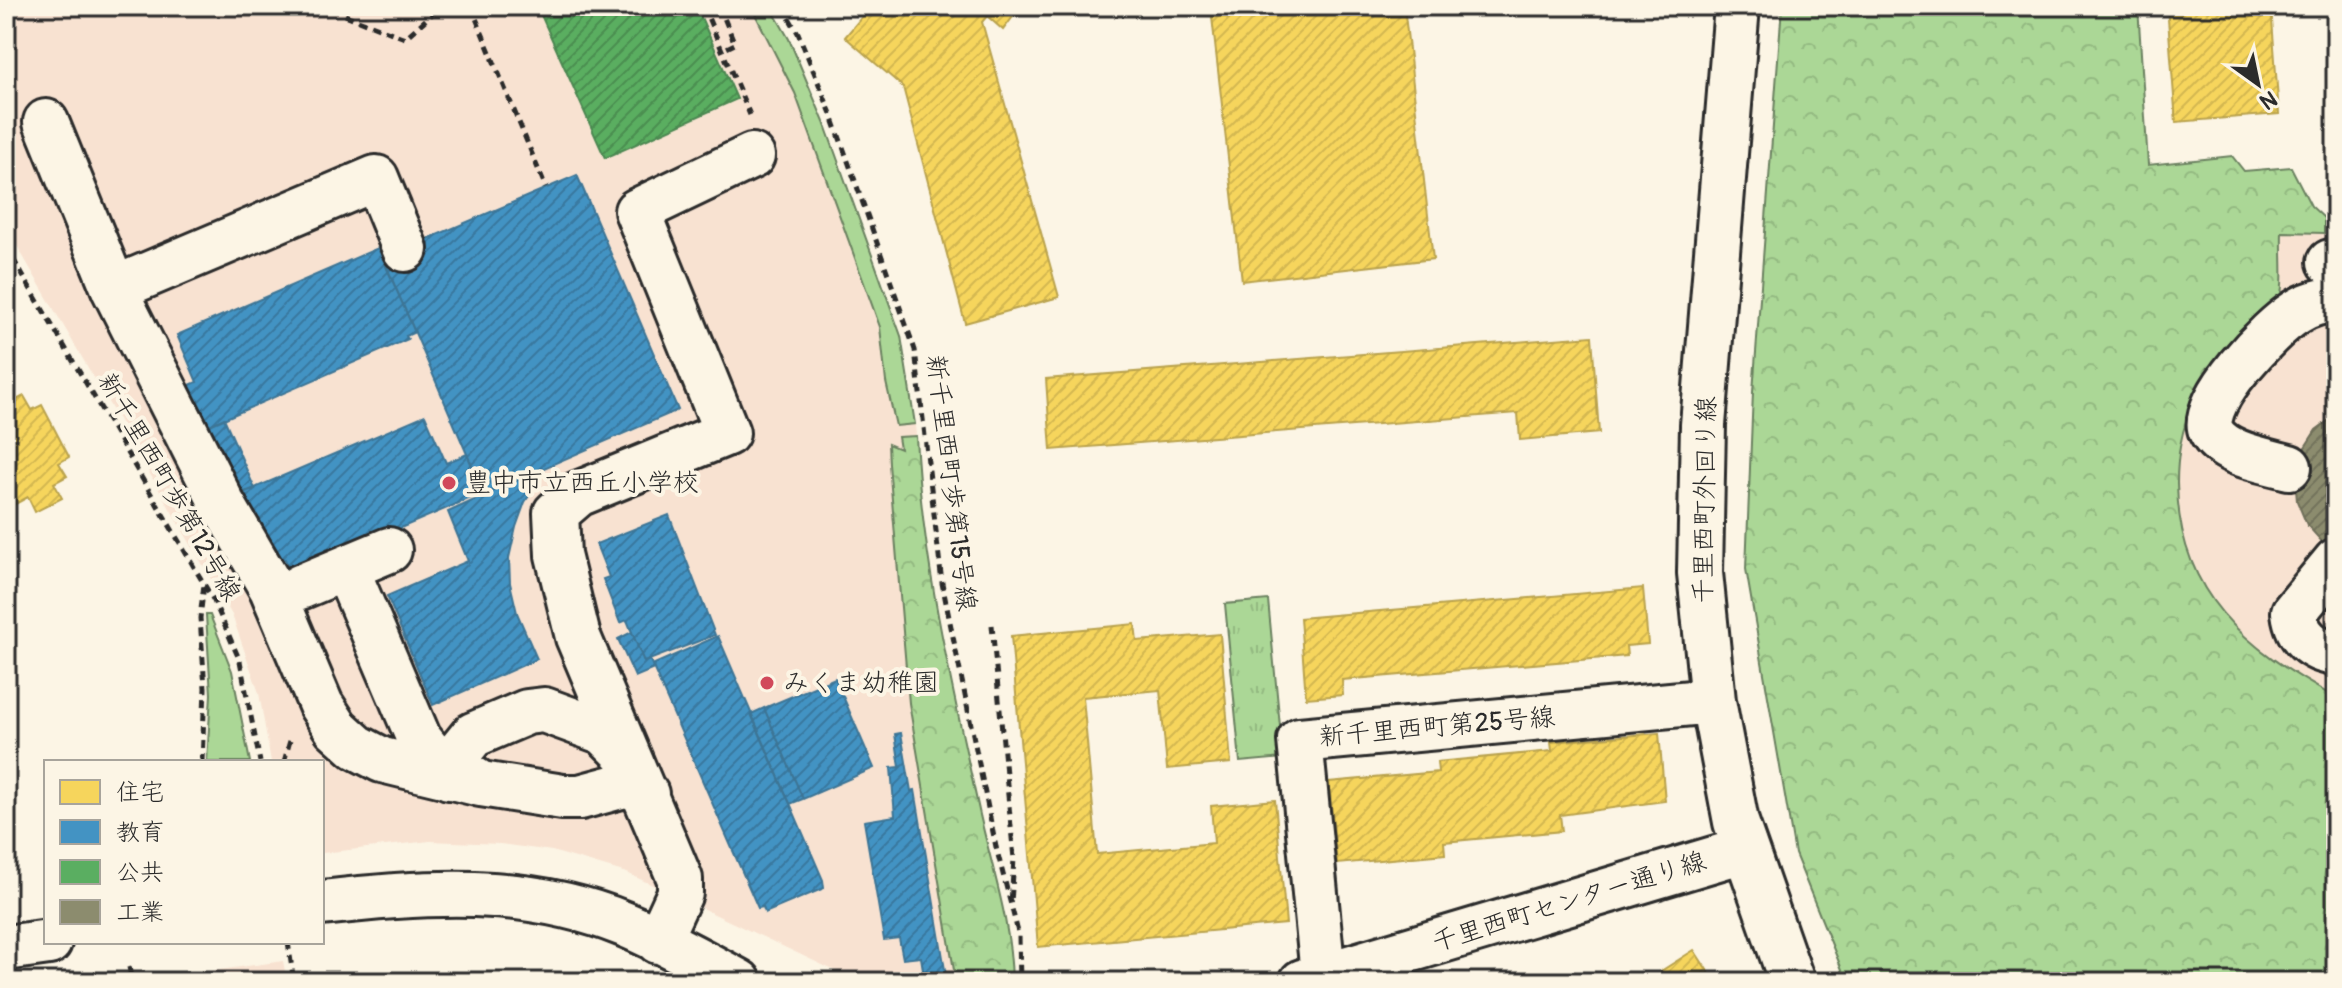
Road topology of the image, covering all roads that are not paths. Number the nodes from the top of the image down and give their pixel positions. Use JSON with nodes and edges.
{"nodes":[{"id":1,"x":1737,"y":6,"type":"edge"},
{"id":2,"x":46,"y":122,"type":"dead end"},
{"id":3,"x":752,"y":156,"type":"road end"},
{"id":4,"x":405,"y":249,"type":"dead end"},
{"id":5,"x":2334,"y":275,"type":"edge"},
{"id":6,"x":114,"y":289,"type":"junction"},
{"id":7,"x":2289,"y":467,"type":"dead end"},
{"id":8,"x":389,"y":550,"type":"dead end"},
{"id":9,"x":2336,"y":561,"type":"edge"},
{"id":10,"x":346,"y":568,"type":"junction"},
{"id":11,"x":300,"y":587,"type":"dead end"},
{"id":12,"x":2336,"y":653,"type":"edge"},
{"id":13,"x":1713,"y":701,"type":"junction"},
{"id":14,"x":638,"y":778,"type":"junction"},
{"id":15,"x":465,"y":780,"type":"junction"},
{"id":16,"x":1744,"y":850,"type":"junction"},
{"id":17,"x":324,"y":903,"type":"edge"},
{"id":18,"x":658,"y":941,"type":"junction"},
{"id":19,"x":44,"y":943,"type":"edge"},
{"id":20,"x":6,"y":948,"type":"edge"},
{"id":21,"x":1313,"y":978,"type":"edge"},
{"id":22,"x":739,"y":982,"type":"edge"},
{"id":23,"x":1792,"y":982,"type":"edge"}],
"edges":[{"from":1,"to":13,"type":"street","name":"千里西町外回り線"},
{"from":2,"to":6,"type":"street"},
{"from":3,"to":14,"type":"street"},
{"from":4,"to":6,"type":"street"},
{"from":5,"to":7,"type":"street"},
{"from":6,"to":15,"type":"street"},
{"from":8,"to":10,"type":"street"},
{"from":9,"to":12,"type":"street"},
{"from":10,"to":11,"type":"street"},
{"from":10,"to":15,"type":"street"},
{"from":13,"to":16,"type":"street","name":"千里西町外回り線"},
{"from":13,"to":21,"type":"street","name":"新千里西町第25号線"},
{"from":14,"to":15,"type":"street"},
{"from":14,"to":15,"type":"street"},
{"from":14,"to":18,"type":"street"},
{"from":16,"to":21,"type":"street","name":"千里西町センター通り線"},
{"from":16,"to":23,"type":"street","name":"千里西町外回り線"},
{"from":17,"to":18,"type":"street"},
{"from":18,"to":22,"type":"street"},
{"from":19,"to":20,"type":"street"}]}
